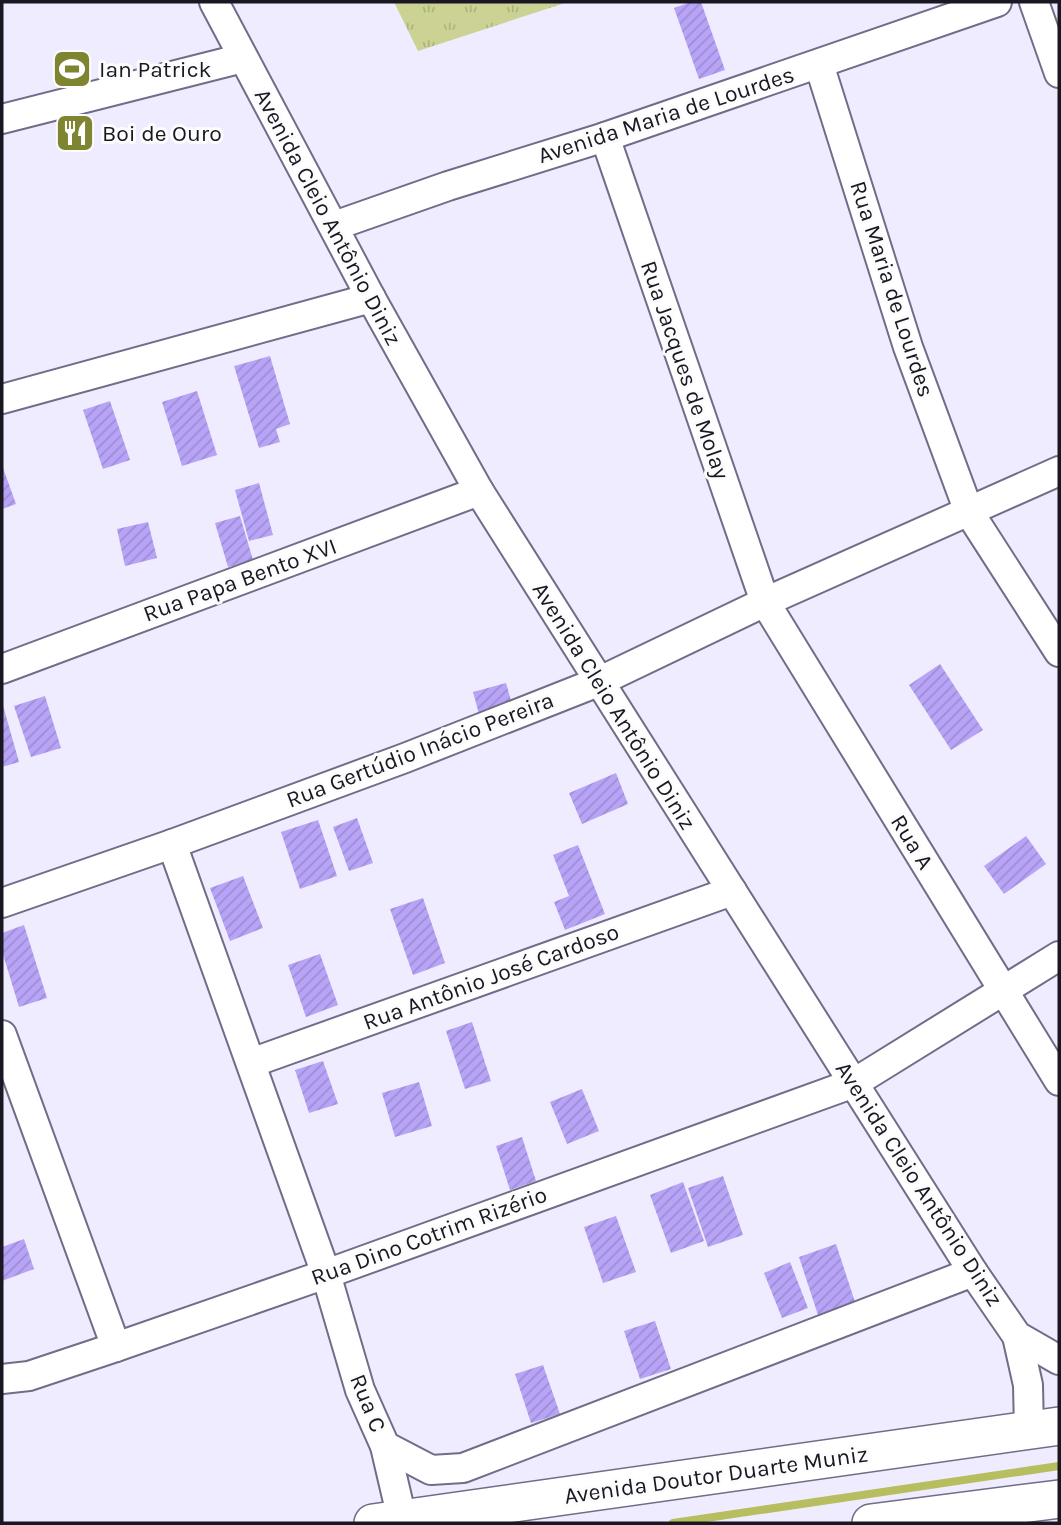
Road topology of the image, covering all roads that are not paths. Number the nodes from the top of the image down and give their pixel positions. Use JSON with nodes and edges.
{"nodes":[{"id":1,"x":214,"y":2,"type":"edge"},
{"id":2,"x":997,"y":2,"type":"edge"},
{"id":3,"x":1034,"y":2,"type":"edge"},
{"id":4,"x":243,"y":58,"type":"junction"},
{"id":5,"x":819,"y":64,"type":"junction"},
{"id":6,"x":1059,"y":73,"type":"edge"},
{"id":7,"x":2,"y":119,"type":"edge"},
{"id":8,"x":605,"y":137,"type":"junction"},
{"id":9,"x":334,"y":226,"type":"junction"},
{"id":10,"x":371,"y":298,"type":"junction"},
{"id":11,"x":2,"y":399,"type":"edge"},
{"id":12,"x":1059,"y":471,"type":"edge"},
{"id":13,"x":479,"y":491,"type":"junction"},
{"id":14,"x":970,"y":512,"type":"junction"},
{"id":15,"x":765,"y":602,"type":"junction"},
{"id":16,"x":1059,"y":652,"type":"edge"},
{"id":17,"x":2,"y":669,"type":"edge"},
{"id":18,"x":598,"y":682,"type":"junction"},
{"id":19,"x":172,"y":844,"type":"junction"},
{"id":20,"x":732,"y":891,"type":"junction"},
{"id":21,"x":2,"y":903,"type":"edge"},
{"id":22,"x":1059,"y":956,"type":"edge"},
{"id":23,"x":1004,"y":990,"type":"junction"},
{"id":24,"x":2,"y":1035,"type":"edge"},
{"id":25,"x":251,"y":1063,"type":"junction"},
{"id":26,"x":1059,"y":1081,"type":"edge"},
{"id":27,"x":854,"y":1083,"type":"junction"},
{"id":28,"x":973,"y":1272,"type":"junction"},
{"id":29,"x":326,"y":1274,"type":"junction"},
{"id":30,"x":1017,"y":1336,"type":"junction"},
{"id":31,"x":116,"y":1347,"type":"junction"},
{"id":32,"x":1059,"y":1360,"type":"edge"},
{"id":33,"x":2,"y":1379,"type":"edge"},
{"id":34,"x":1044,"y":1428,"type":"edge"},
{"id":35,"x":385,"y":1446,"type":"junction"},
{"id":36,"x":1059,"y":1499,"type":"edge"},
{"id":37,"x":393,"y":1522,"type":"edge"},
{"id":38,"x":871,"y":1523,"type":"edge"}],
"edges":[{"from":1,"to":4,"type":"street"},
{"from":2,"to":5,"type":"street","name":"Avenida Maria de Lourdes"},
{"from":3,"to":6,"type":"street"},
{"from":4,"to":7,"type":"street"},
{"from":4,"to":9,"type":"street","name":"Avenida Cleio Antônio Diniz"},
{"from":5,"to":8,"type":"street","name":"Avenida Maria de Lourdes"},
{"from":5,"to":14,"type":"street","name":"Rua Maria de Lourdes"},
{"from":8,"to":9,"type":"street","name":"Avenida Maria de Lourdes"},
{"from":8,"to":15,"type":"street","name":"Rua Jacques de Molay"},
{"from":9,"to":10,"type":"street","name":"Avenida Cleio Antônio Diniz"},
{"from":10,"to":11,"type":"street"},
{"from":10,"to":13,"type":"street","name":"Avenida Cleio Antônio Diniz"},
{"from":12,"to":14,"type":"street","name":"Rua Gertúdio Inácio Pereira"},
{"from":13,"to":17,"type":"street","name":"Rua Papa Bento XVI"},
{"from":13,"to":18,"type":"street","name":"Avenida Cleio Antônio Diniz"},
{"from":14,"to":15,"type":"street","name":"Rua Gertúdio Inácio Pereira"},
{"from":14,"to":16,"type":"street","name":"Rua Maria de Lourdes"},
{"from":15,"to":18,"type":"street","name":"Rua Gertúdio Inácio Pereira"},
{"from":15,"to":23,"type":"street","name":"Rua A"},
{"from":18,"to":19,"type":"street","name":"Rua Gertúdio Inácio Pereira"},
{"from":18,"to":20,"type":"street","name":"Avenida Cleio Antônio Diniz"},
{"from":19,"to":21,"type":"street","name":"Rua Gertúdio Inácio Pereira"},
{"from":19,"to":25,"type":"street","name":"Rua C"},
{"from":20,"to":25,"type":"street","name":"Rua Antônio José Cardoso"},
{"from":20,"to":27,"type":"street","name":"Avenida Cleio Antônio Diniz"},
{"from":22,"to":23,"type":"street","name":"Rua Dino Cotrim Rizério"},
{"from":23,"to":26,"type":"street","name":"Rua A"},
{"from":23,"to":27,"type":"street","name":"Rua Dino Cotrim Rizério"},
{"from":24,"to":31,"type":"street"},
{"from":25,"to":29,"type":"street","name":"Rua C"},
{"from":27,"to":28,"type":"street","name":"Avenida Cleio Antônio Diniz"},
{"from":27,"to":29,"type":"street","name":"Rua Dino Cotrim Rizério"},
{"from":28,"to":30,"type":"street","name":"Avenida Cleio Antônio Diniz"},
{"from":28,"to":35,"type":"street","name":"Rua C"},
{"from":29,"to":31,"type":"street","name":"Rua Dino Cotrim Rizério"},
{"from":29,"to":35,"type":"street","name":"Rua C"},
{"from":30,"to":32,"type":"street","name":"Avenida Cleio Antônio Diniz"},
{"from":30,"to":34,"type":"street","name":"Avenida Cleio Antônio Diniz"},
{"from":31,"to":33,"type":"street","name":"Rua Dino Cotrim Rizério"},
{"from":34,"to":37,"type":"street","name":"Avenida Doutor Duarte Muniz"},
{"from":35,"to":37,"type":"street"},
{"from":36,"to":38,"type":"street"}]}
